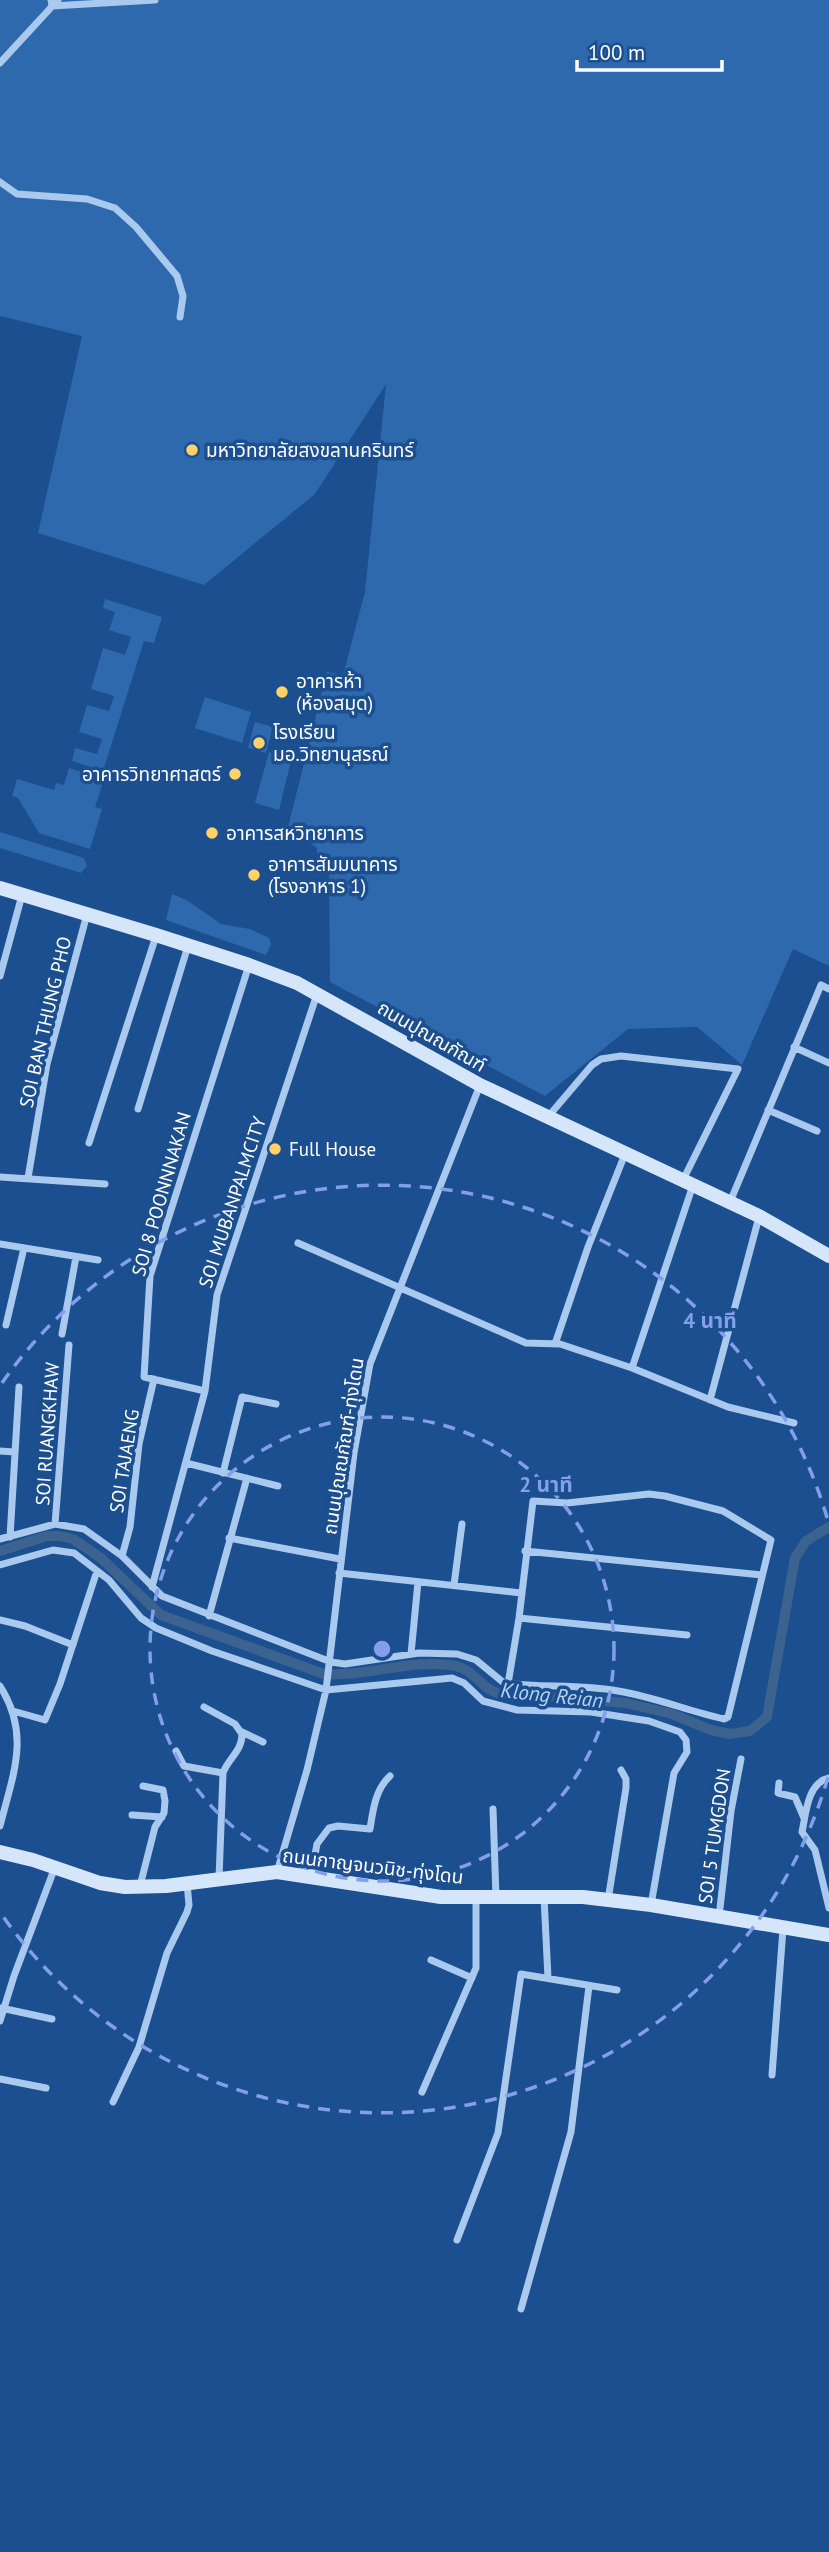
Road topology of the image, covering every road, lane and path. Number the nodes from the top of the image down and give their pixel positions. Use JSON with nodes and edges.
{"nodes":[{"id":1,"x":58,"y":0,"type":"edge"},
{"id":2,"x":155,"y":0,"type":"edge"},
{"id":3,"x":51,"y":3,"type":"edge"},
{"id":4,"x":0,"y":63,"type":"edge"},
{"id":5,"x":0,"y":182,"type":"edge"},
{"id":6,"x":180,"y":317,"type":"dead end"},
{"id":7,"x":0,"y":888,"type":"edge"},
{"id":8,"x":22,"y":894,"type":"junction"},
{"id":9,"x":88,"y":914,"type":"junction"},
{"id":10,"x":156,"y":935,"type":"junction"},
{"id":11,"x":188,"y":946,"type":"junction"},
{"id":12,"x":249,"y":965,"type":"junction"},
{"id":13,"x":0,"y":976,"type":"edge"},
{"id":14,"x":829,"y":989,"type":"edge"},
{"id":15,"x":317,"y":993,"type":"junction"},
{"id":16,"x":794,"y":1046,"type":"junction"},
{"id":17,"x":829,"y":1063,"type":"edge"},
{"id":18,"x":480,"y":1085,"type":"junction"},
{"id":19,"x":138,"y":1109,"type":"dead end"},
{"id":20,"x":768,"y":1110,"type":"junction"},
{"id":21,"x":547,"y":1118,"type":"junction"},
{"id":22,"x":817,"y":1131,"type":"dead end"},
{"id":23,"x":89,"y":1143,"type":"dead end"},
{"id":24,"x":625,"y":1154,"type":"junction"},
{"id":25,"x":0,"y":1177,"type":"edge"},
{"id":26,"x":28,"y":1178,"type":"junction"},
{"id":27,"x":688,"y":1183,"type":"junction"},
{"id":28,"x":105,"y":1184,"type":"dead end"},
{"id":29,"x":730,"y":1203,"type":"junction"},
{"id":30,"x":759,"y":1216,"type":"junction"},
{"id":31,"x":298,"y":1243,"type":"dead end"},
{"id":32,"x":0,"y":1244,"type":"edge"},
{"id":33,"x":24,"y":1248,"type":"junction"},
{"id":34,"x":76,"y":1256,"type":"junction"},
{"id":35,"x":829,"y":1256,"type":"edge"},
{"id":36,"x":97,"y":1260,"type":"dead end"},
{"id":37,"x":400,"y":1286,"type":"junction"},
{"id":38,"x":6,"y":1325,"type":"dead end"},
{"id":39,"x":62,"y":1334,"type":"dead end"},
{"id":40,"x":555,"y":1344,"type":"junction"},
{"id":41,"x":69,"y":1345,"type":"dead end"},
{"id":42,"x":632,"y":1368,"type":"junction"},
{"id":43,"x":154,"y":1379,"type":"junction"},
{"id":44,"x":19,"y":1387,"type":"dead end"},
{"id":45,"x":205,"y":1391,"type":"junction"},
{"id":46,"x":710,"y":1400,"type":"junction"},
{"id":47,"x":276,"y":1404,"type":"dead end"},
{"id":48,"x":794,"y":1423,"type":"dead end"},
{"id":49,"x":0,"y":1451,"type":"edge"},
{"id":50,"x":14,"y":1452,"type":"junction"},
{"id":51,"x":186,"y":1463,"type":"junction"},
{"id":52,"x":223,"y":1472,"type":"junction"},
{"id":53,"x":247,"y":1478,"type":"junction"},
{"id":54,"x":278,"y":1486,"type":"dead end"},
{"id":55,"x":55,"y":1524,"type":"junction"},
{"id":56,"x":462,"y":1524,"type":"dead end"},
{"id":57,"x":10,"y":1537,"type":"junction"},
{"id":58,"x":229,"y":1538,"type":"junction"},
{"id":59,"x":0,"y":1539,"type":"edge"},
{"id":60,"x":525,"y":1551,"type":"junction"},
{"id":61,"x":122,"y":1556,"type":"junction"},
{"id":62,"x":340,"y":1559,"type":"junction"},
{"id":63,"x":0,"y":1565,"type":"edge"},
{"id":64,"x":97,"y":1571,"type":"junction"},
{"id":65,"x":339,"y":1573,"type":"junction"},
{"id":66,"x":762,"y":1575,"type":"junction"},
{"id":67,"x":418,"y":1582,"type":"junction"},
{"id":68,"x":454,"y":1585,"type":"junction"},
{"id":69,"x":152,"y":1587,"type":"junction"},
{"id":70,"x":521,"y":1593,"type":"junction"},
{"id":71,"x":209,"y":1616,"type":"junction"},
{"id":72,"x":519,"y":1618,"type":"junction"},
{"id":73,"x":0,"y":1620,"type":"edge"},
{"id":74,"x":687,"y":1635,"type":"dead end"},
{"id":75,"x":72,"y":1645,"type":"junction"},
{"id":76,"x":411,"y":1654,"type":"junction"},
{"id":77,"x":330,"y":1663,"type":"junction"},
{"id":78,"x":508,"y":1684,"type":"junction"},
{"id":79,"x":0,"y":1686,"type":"edge"},
{"id":80,"x":327,"y":1687,"type":"junction"},
{"id":81,"x":204,"y":1707,"type":"dead end"},
{"id":82,"x":13,"y":1711,"type":"junction"},
{"id":83,"x":242,"y":1732,"type":"junction"},
{"id":84,"x":263,"y":1742,"type":"dead end"},
{"id":85,"x":176,"y":1751,"type":"dead end"},
{"id":86,"x":741,"y":1759,"type":"dead end"},
{"id":87,"x":621,"y":1770,"type":"dead end"},
{"id":88,"x":223,"y":1773,"type":"junction"},
{"id":89,"x":390,"y":1776,"type":"dead end"},
{"id":90,"x":829,"y":1778,"type":"edge"},
{"id":91,"x":779,"y":1783,"type":"dead end"},
{"id":92,"x":829,"y":1785,"type":"edge"},
{"id":93,"x":143,"y":1786,"type":"dead end"},
{"id":94,"x":817,"y":1786,"type":"junction"},
{"id":95,"x":493,"y":1809,"type":"dead end"},
{"id":96,"x":132,"y":1815,"type":"dead end"},
{"id":97,"x":162,"y":1817,"type":"junction"},
{"id":98,"x":805,"y":1822,"type":"junction"},
{"id":99,"x":0,"y":1826,"type":"edge"},
{"id":100,"x":0,"y":1852,"type":"edge"},
{"id":101,"x":55,"y":1867,"type":"junction"},
{"id":102,"x":277,"y":1872,"type":"junction"},
{"id":103,"x":311,"y":1876,"type":"junction"},
{"id":104,"x":219,"y":1879,"type":"junction"},
{"id":105,"x":187,"y":1883,"type":"junction"},
{"id":106,"x":140,"y":1888,"type":"junction"},
{"id":107,"x":544,"y":1896,"type":"junction"},
{"id":108,"x":496,"y":1897,"type":"junction"},
{"id":109,"x":476,"y":1898,"type":"junction"},
{"id":110,"x":608,"y":1900,"type":"junction"},
{"id":111,"x":651,"y":1905,"type":"junction"},
{"id":112,"x":829,"y":1908,"type":"edge"},
{"id":113,"x":719,"y":1918,"type":"junction"},
{"id":114,"x":783,"y":1929,"type":"junction"},
{"id":115,"x":829,"y":1935,"type":"edge"},
{"id":116,"x":432,"y":1960,"type":"dead end"},
{"id":117,"x":472,"y":1978,"type":"junction"},
{"id":118,"x":548,"y":1978,"type":"junction"},
{"id":119,"x":589,"y":1986,"type":"junction"},
{"id":120,"x":617,"y":1990,"type":"dead end"},
{"id":121,"x":2,"y":2009,"type":"edge"},
{"id":122,"x":52,"y":2019,"type":"dead end"},
{"id":123,"x":0,"y":2021,"type":"edge"},
{"id":124,"x":772,"y":2075,"type":"dead end"},
{"id":125,"x":0,"y":2079,"type":"edge"},
{"id":126,"x":46,"y":2088,"type":"dead end"},
{"id":127,"x":422,"y":2092,"type":"dead end"},
{"id":128,"x":113,"y":2102,"type":"dead end"},
{"id":129,"x":457,"y":2240,"type":"dead end"},
{"id":130,"x":521,"y":2309,"type":"dead end"}],
"edges":[{"from":1,"to":3,"type":"street"},
{"from":2,"to":3,"type":"street"},
{"from":3,"to":4,"type":"street"},
{"from":5,"to":6,"type":"street"},
{"from":7,"to":8,"type":"street","name":"ถนนปุณณกัณฑ์"},
{"from":8,"to":9,"type":"street","name":"ถนนปุณณกัณฑ์"},
{"from":8,"to":13,"type":"street"},
{"from":9,"to":10,"type":"street","name":"ถนนปุณณกัณฑ์"},
{"from":9,"to":26,"type":"street","name":"SOI BAN THUNG PHO"},
{"from":10,"to":11,"type":"street","name":"ถนนปุณณกัณฑ์"},
{"from":10,"to":23,"type":"street"},
{"from":11,"to":12,"type":"street","name":"ถนนปุณณกัณฑ์"},
{"from":11,"to":19,"type":"street"},
{"from":12,"to":15,"type":"street","name":"ถนนปุณณกัณฑ์"},
{"from":12,"to":43,"type":"street","name":"SOI 8 POONNNAKAN"},
{"from":14,"to":16,"type":"street"},
{"from":15,"to":18,"type":"street","name":"ถนนปุณณกัณฑ์"},
{"from":15,"to":45,"type":"street","name":"SOI MUBANPALMCITY"},
{"from":16,"to":17,"type":"street"},
{"from":16,"to":20,"type":"street"},
{"from":18,"to":21,"type":"street","name":"ถนนปุณณกัณฑ์"},
{"from":18,"to":37,"type":"street","name":"ถนนปุณณกัณฑ์-ทุ่งโดน"},
{"from":20,"to":22,"type":"street"},
{"from":20,"to":29,"type":"street"},
{"from":21,"to":24,"type":"street","name":"ถนนปุณณกัณฑ์"},
{"from":21,"to":27,"type":"street"},
{"from":24,"to":27,"type":"street","name":"ถนนปุณณกัณฑ์"},
{"from":24,"to":40,"type":"street"},
{"from":25,"to":26,"type":"street"},
{"from":26,"to":28,"type":"street"},
{"from":27,"to":29,"type":"street","name":"ถนนปุณณกัณฑ์"},
{"from":27,"to":42,"type":"street"},
{"from":29,"to":30,"type":"street","name":"ถนนปุณณกัณฑ์"},
{"from":30,"to":35,"type":"street","name":"ถนนปุณณกัณฑ์"},
{"from":30,"to":46,"type":"street"},
{"from":31,"to":37,"type":"street"},
{"from":32,"to":33,"type":"street"},
{"from":33,"to":34,"type":"street"},
{"from":33,"to":38,"type":"street"},
{"from":34,"to":36,"type":"street"},
{"from":34,"to":39,"type":"street","name":"SOI RUANGKHAW"},
{"from":37,"to":40,"type":"street"},
{"from":37,"to":62,"type":"street","name":"ถนนปุณณกัณฑ์-ทุ่งโดน"},
{"from":40,"to":42,"type":"street"},
{"from":41,"to":55,"type":"street","name":"SOI RUANGKHAW"},
{"from":42,"to":46,"type":"street"},
{"from":43,"to":45,"type":"street"},
{"from":43,"to":61,"type":"street","name":"SOI TAJAENG"},
{"from":44,"to":50,"type":"street"},
{"from":45,"to":51,"type":"street","name":"SOI MUBANPALMCITY"},
{"from":46,"to":48,"type":"street"},
{"from":47,"to":52,"type":"street"},
{"from":49,"to":50,"type":"street"},
{"from":50,"to":57,"type":"street"},
{"from":51,"to":52,"type":"street"},
{"from":51,"to":69,"type":"street","name":"SOI MUBANPALMCITY"},
{"from":52,"to":53,"type":"street"},
{"from":53,"to":54,"type":"street"},
{"from":53,"to":58,"type":"street"},
{"from":55,"to":57,"type":"street"},
{"from":55,"to":61,"type":"street"},
{"from":56,"to":68,"type":"street"},
{"from":57,"to":59,"type":"street"},
{"from":58,"to":62,"type":"street"},
{"from":58,"to":71,"type":"street"},
{"from":60,"to":66,"type":"street"},
{"from":60,"to":66,"type":"street"},
{"from":60,"to":70,"type":"street"},
{"from":61,"to":69,"type":"street"},
{"from":62,"to":65,"type":"street","name":"ถนนปุณณกัณฑ์-ทุ่งโดน"},
{"from":63,"to":64,"type":"street"},
{"from":64,"to":75,"type":"street"},
{"from":64,"to":80,"type":"street"},
{"from":65,"to":67,"type":"street"},
{"from":65,"to":77,"type":"street","name":"ถนนปุณณกัณฑ์-ทุ่งโดน"},
{"from":66,"to":78,"type":"street"},
{"from":67,"to":68,"type":"street"},
{"from":67,"to":76,"type":"street"},
{"from":68,"to":70,"type":"street"},
{"from":69,"to":71,"type":"street"},
{"from":70,"to":72,"type":"street"},
{"from":71,"to":77,"type":"street"},
{"from":72,"to":74,"type":"street"},
{"from":72,"to":78,"type":"street"},
{"from":73,"to":75,"type":"street"},
{"from":75,"to":82,"type":"street"},
{"from":76,"to":77,"type":"street"},
{"from":76,"to":78,"type":"street"},
{"from":77,"to":80,"type":"street","name":"ถนนปุณณกัณฑ์-ทุ่งโดน"},
{"from":79,"to":82,"type":"street"},
{"from":80,"to":102,"type":"street","name":"ถนนปุณณกัณฑ์-ทุ่งโดน"},
{"from":80,"to":111,"type":"street"},
{"from":81,"to":83,"type":"street"},
{"from":82,"to":99,"type":"street"},
{"from":83,"to":84,"type":"street"},
{"from":83,"to":88,"type":"street"},
{"from":85,"to":88,"type":"street"},
{"from":86,"to":113,"type":"street","name":"SOI 5 TUMGDON"},
{"from":87,"to":110,"type":"street"},
{"from":88,"to":104,"type":"street"},
{"from":89,"to":103,"type":"street"},
{"from":90,"to":94,"type":"street"},
{"from":91,"to":98,"type":"street"},
{"from":92,"to":94,"type":"street"},
{"from":93,"to":97,"type":"street"},
{"from":94,"to":98,"type":"street"},
{"from":95,"to":108,"type":"street"},
{"from":96,"to":97,"type":"street"},
{"from":97,"to":106,"type":"street"},
{"from":98,"to":112,"type":"street"},
{"from":100,"to":101,"type":"street","name":"ถนนกาญจนวนิช-ทุ่งโดน"},
{"from":101,"to":106,"type":"street","name":"ถนนกาญจนวนิช-ทุ่งโดน"},
{"from":101,"to":121,"type":"street"},
{"from":102,"to":103,"type":"street","name":"ถนนกาญจนวนิช-ทุ่งโดน"},
{"from":102,"to":104,"type":"street","name":"ถนนกาญจนวนิช-ทุ่งโดน"},
{"from":103,"to":109,"type":"street","name":"ถนนกาญจนวนิช-ทุ่งโดน"},
{"from":104,"to":105,"type":"street","name":"ถนนกาญจนวนิช-ทุ่งโดน"},
{"from":105,"to":106,"type":"street","name":"ถนนกาญจนวนิช-ทุ่งโดน"},
{"from":105,"to":128,"type":"street"},
{"from":107,"to":108,"type":"street","name":"ถนนกาญจนวนิช-ทุ่งโดน"},
{"from":107,"to":110,"type":"street","name":"ถนนกาญจนวนิช-ทุ่งโดน"},
{"from":107,"to":118,"type":"street"},
{"from":108,"to":109,"type":"street","name":"ถนนกาญจนวนิช-ทุ่งโดน"},
{"from":109,"to":117,"type":"street"},
{"from":110,"to":111,"type":"street","name":"ถนนกาญจนวนิช-ทุ่งโดน"},
{"from":111,"to":113,"type":"street","name":"ถนนกาญจนวนิช-ทุ่งโดน"},
{"from":113,"to":114,"type":"street","name":"ถนนกาญจนวนิช-ทุ่งโดน"},
{"from":114,"to":115,"type":"street","name":"ถนนกาญจนวนิช-ทุ่งโดน"},
{"from":114,"to":124,"type":"street"},
{"from":116,"to":117,"type":"street"},
{"from":117,"to":127,"type":"street"},
{"from":118,"to":119,"type":"street"},
{"from":118,"to":129,"type":"street"},
{"from":119,"to":120,"type":"street"},
{"from":119,"to":130,"type":"street"},
{"from":121,"to":122,"type":"street"},
{"from":121,"to":123,"type":"street"},
{"from":125,"to":126,"type":"street"}]}
